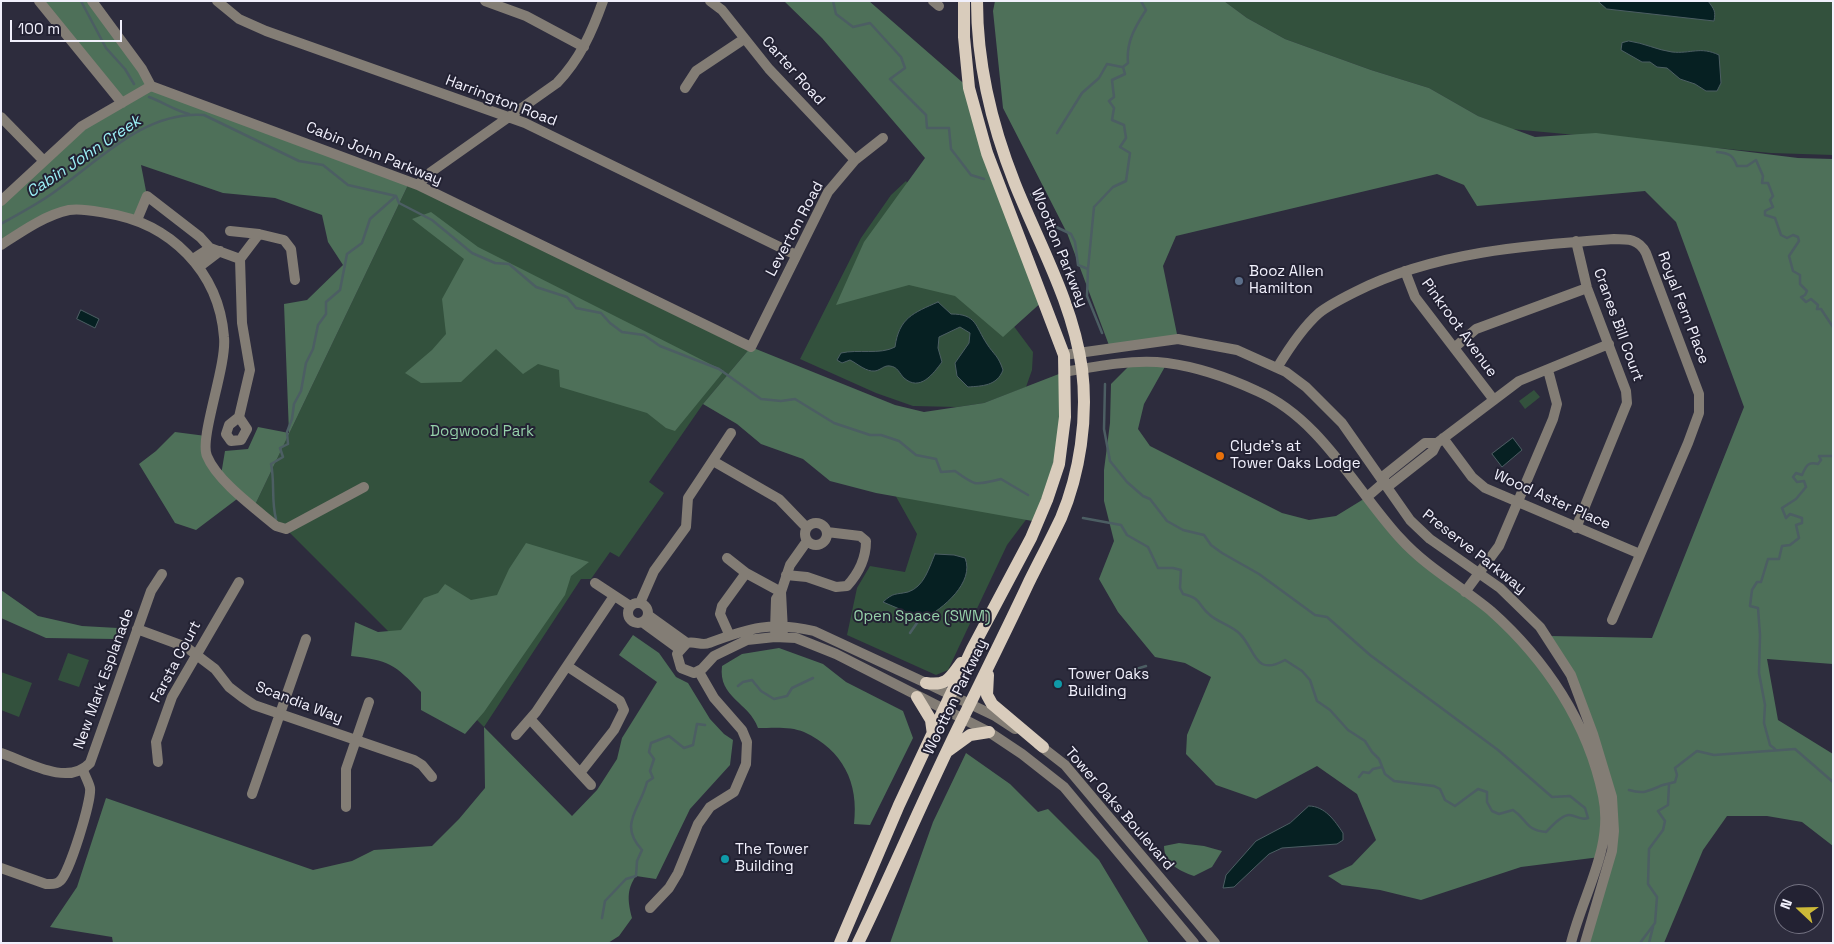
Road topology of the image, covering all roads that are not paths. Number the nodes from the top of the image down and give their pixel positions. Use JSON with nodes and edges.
{"nodes":[{"id":1,"x":39,"y":1,"type":"edge"},
{"id":2,"x":92,"y":1,"type":"edge"},
{"id":3,"x":217,"y":1,"type":"edge"},
{"id":4,"x":485,"y":1,"type":"edge"},
{"id":5,"x":603,"y":1,"type":"edge"},
{"id":6,"x":710,"y":1,"type":"edge"},
{"id":7,"x":964,"y":1,"type":"edge"},
{"id":8,"x":977,"y":1,"type":"edge"},
{"id":9,"x":744,"y":38,"type":"junction"},
{"id":10,"x":584,"y":47,"type":"junction"},
{"id":11,"x":151,"y":86,"type":"junction"},
{"id":12,"x":685,"y":88,"type":"dead end"},
{"id":13,"x":122,"y":103,"type":"junction"},
{"id":14,"x":1,"y":117,"type":"edge"},
{"id":15,"x":509,"y":118,"type":"junction"},
{"id":16,"x":883,"y":138,"type":"dead end"},
{"id":17,"x":43,"y":160,"type":"junction"},
{"id":18,"x":855,"y":160,"type":"junction"},
{"id":19,"x":418,"y":185,"type":"junction"},
{"id":20,"x":1,"y":201,"type":"edge"},
{"id":21,"x":137,"y":220,"type":"junction"},
{"id":22,"x":230,"y":231,"type":"dead end"},
{"id":23,"x":259,"y":234,"type":"junction"},
{"id":24,"x":1576,"y":242,"type":"junction"},
{"id":25,"x":1,"y":245,"type":"edge"},
{"id":26,"x":215,"y":249,"type":"junction"},
{"id":27,"x":796,"y":255,"type":"junction"},
{"id":28,"x":240,"y":258,"type":"junction"},
{"id":29,"x":196,"y":263,"type":"junction"},
{"id":30,"x":1404,"y":271,"type":"junction"},
{"id":31,"x":295,"y":280,"type":"dead end"},
{"id":32,"x":1587,"y":288,"type":"junction"},
{"id":33,"x":1609,"y":344,"type":"junction"},
{"id":34,"x":751,"y":347,"type":"joint"},
{"id":35,"x":1454,"y":348,"type":"junction"},
{"id":36,"x":1078,"y":352,"type":"junction"},
{"id":37,"x":1064,"y":355,"type":"junction"},
{"id":38,"x":1277,"y":368,"type":"junction"},
{"id":39,"x":1082,"y":369,"type":"junction"},
{"id":40,"x":1548,"y":370,"type":"junction"},
{"id":41,"x":1064,"y":372,"type":"junction"},
{"id":42,"x":1494,"y":400,"type":"junction"},
{"id":43,"x":238,"y":417,"type":"dead end"},
{"id":44,"x":730,"y":433,"type":"dead end"},
{"id":45,"x":1440,"y":441,"type":"junction"},
{"id":46,"x":713,"y":461,"type":"junction"},
{"id":47,"x":1382,"y":484,"type":"junction"},
{"id":48,"x":364,"y":487,"type":"dead end"},
{"id":49,"x":1367,"y":497,"type":"junction"},
{"id":50,"x":1518,"y":504,"type":"junction"},
{"id":51,"x":807,"y":528,"type":"junction"},
{"id":52,"x":1576,"y":528,"type":"junction"},
{"id":53,"x":827,"y":532,"type":"junction"},
{"id":54,"x":807,"y":541,"type":"junction"},
{"id":55,"x":1640,"y":554,"type":"junction"},
{"id":56,"x":727,"y":558,"type":"dead end"},
{"id":57,"x":1484,"y":569,"type":"junction"},
{"id":58,"x":746,"y":573,"type":"junction"},
{"id":59,"x":162,"y":574,"type":"dead end"},
{"id":60,"x":786,"y":575,"type":"junction"},
{"id":61,"x":239,"y":582,"type":"dead end"},
{"id":62,"x":595,"y":583,"type":"dead end"},
{"id":63,"x":781,"y":592,"type":"junction"},
{"id":64,"x":1465,"y":592,"type":"junction"},
{"id":65,"x":614,"y":596,"type":"junction"},
{"id":66,"x":635,"y":604,"type":"junction"},
{"id":67,"x":645,"y":619,"type":"junction"},
{"id":68,"x":1612,"y":620,"type":"dead end"},
{"id":69,"x":779,"y":625,"type":"junction"},
{"id":70,"x":137,"y":629,"type":"junction"},
{"id":71,"x":729,"y":634,"type":"junction"},
{"id":72,"x":778,"y":637,"type":"junction"},
{"id":73,"x":306,"y":639,"type":"dead end"},
{"id":74,"x":683,"y":646,"type":"junction"},
{"id":75,"x":972,"y":649,"type":"junction"},
{"id":76,"x":196,"y":654,"type":"junction"},
{"id":77,"x":567,"y":666,"type":"junction"},
{"id":78,"x":989,"y":668,"type":"junction"},
{"id":79,"x":699,"y":672,"type":"junction"},
{"id":80,"x":926,"y":683,"type":"junction"},
{"id":81,"x":951,"y":696,"type":"junction"},
{"id":82,"x":917,"y":697,"type":"junction"},
{"id":83,"x":370,"y":702,"type":"dead end"},
{"id":84,"x":970,"y":704,"type":"junction"},
{"id":85,"x":1582,"y":704,"type":"junction"},
{"id":86,"x":945,"y":709,"type":"junction"},
{"id":87,"x":1571,"y":709,"type":"junction"},
{"id":88,"x":280,"y":714,"type":"junction"},
{"id":89,"x":963,"y":718,"type":"junction"},
{"id":90,"x":530,"y":719,"type":"junction"},
{"id":91,"x":989,"y":732,"type":"junction"},
{"id":92,"x":516,"y":735,"type":"dead end"},
{"id":93,"x":933,"y":735,"type":"junction"},
{"id":94,"x":356,"y":740,"type":"junction"},
{"id":95,"x":1043,"y":747,"type":"junction"},
{"id":96,"x":946,"y":752,"type":"junction"},
{"id":97,"x":1,"y":754,"type":"edge"},
{"id":98,"x":158,"y":762,"type":"dead end"},
{"id":99,"x":83,"y":770,"type":"junction"},
{"id":100,"x":580,"y":773,"type":"junction"},
{"id":101,"x":432,"y":777,"type":"dead end"},
{"id":102,"x":591,"y":785,"type":"dead end"},
{"id":103,"x":252,"y":794,"type":"dead end"},
{"id":104,"x":346,"y":807,"type":"dead end"},
{"id":105,"x":1,"y":868,"type":"edge"},
{"id":106,"x":650,"y":908,"type":"dead end"},
{"id":107,"x":840,"y":943,"type":"edge"},
{"id":108,"x":858,"y":943,"type":"edge"},
{"id":109,"x":1194,"y":943,"type":"edge"},
{"id":110,"x":1214,"y":943,"type":"edge"},
{"id":111,"x":1571,"y":943,"type":"edge"},
{"id":112,"x":1585,"y":943,"type":"edge"}],
"edges":[{"from":1,"to":13,"type":"street"},
{"from":2,"to":11,"type":"street"},
{"from":3,"to":15,"type":"street","name":"Harrington Road"},
{"from":4,"to":10,"type":"street"},
{"from":5,"to":10,"type":"street"},
{"from":6,"to":9,"type":"street","name":"Carter Road"},
{"from":7,"to":37,"type":"main road","name":"Wootton Parkway"},
{"from":8,"to":36,"type":"main road","name":"Wootton Parkway"},
{"from":9,"to":12,"type":"street"},
{"from":9,"to":18,"type":"street","name":"Carter Road"},
{"from":10,"to":15,"type":"street"},
{"from":11,"to":13,"type":"street"},
{"from":11,"to":19,"type":"street","name":"Cabin John Parkway"},
{"from":13,"to":17,"type":"street"},
{"from":14,"to":17,"type":"street"},
{"from":15,"to":19,"type":"street"},
{"from":15,"to":27,"type":"street","name":"Harrington Road"},
{"from":16,"to":18,"type":"street","name":"Leverton Road"},
{"from":17,"to":20,"type":"street"},
{"from":18,"to":27,"type":"street","name":"Leverton Road"},
{"from":19,"to":34,"type":"street","name":"Cabin John Parkway"},
{"from":21,"to":25,"type":"street"},
{"from":21,"to":26,"type":"street"},
{"from":21,"to":29,"type":"street"},
{"from":22,"to":23,"type":"street"},
{"from":23,"to":28,"type":"street"},
{"from":23,"to":31,"type":"street"},
{"from":24,"to":30,"type":"street","name":"Royal Fern Place"},
{"from":24,"to":32,"type":"street","name":"Cranes Bill Court"},
{"from":24,"to":55,"type":"street","name":"Royal Fern Place"},
{"from":26,"to":28,"type":"street"},
{"from":26,"to":29,"type":"street"},
{"from":27,"to":34,"type":"street","name":"Leverton Road"},
{"from":28,"to":43,"type":"street"},
{"from":29,"to":48,"type":"street"},
{"from":30,"to":35,"type":"street","name":"Pinkroot Avenue"},
{"from":30,"to":38,"type":"street","name":"Royal Fern Place"},
{"from":32,"to":33,"type":"street","name":"Cranes Bill Court"},
{"from":32,"to":35,"type":"street"},
{"from":33,"to":40,"type":"street"},
{"from":33,"to":52,"type":"street","name":"Cranes Bill Court"},
{"from":35,"to":42,"type":"street","name":"Pinkroot Avenue"},
{"from":36,"to":37,"type":"street","name":"Preserve Parkway"},
{"from":36,"to":38,"type":"street","name":"Preserve Parkway"},
{"from":36,"to":39,"type":"main road","name":"Wootton Parkway"},
{"from":37,"to":41,"type":"main road","name":"Wootton Parkway"},
{"from":38,"to":47,"type":"street","name":"Preserve Parkway"},
{"from":39,"to":41,"type":"street"},
{"from":39,"to":49,"type":"street"},
{"from":39,"to":78,"type":"main road","name":"Wootton Parkway"},
{"from":40,"to":42,"type":"street"},
{"from":40,"to":50,"type":"street"},
{"from":41,"to":75,"type":"main road","name":"Wootton Parkway"},
{"from":42,"to":45,"type":"street"},
{"from":44,"to":46,"type":"street"},
{"from":45,"to":47,"type":"street"},
{"from":45,"to":50,"type":"street","name":"Wood Aster Place"},
{"from":46,"to":51,"type":"street"},
{"from":46,"to":66,"type":"street"},
{"from":47,"to":49,"type":"street"},
{"from":47,"to":57,"type":"street","name":"Preserve Parkway"},
{"from":49,"to":64,"type":"street"},
{"from":50,"to":52,"type":"street","name":"Wood Aster Place"},
{"from":50,"to":57,"type":"street"},
{"from":51,"to":53,"type":"street"},
{"from":51,"to":54,"type":"street"},
{"from":52,"to":55,"type":"street","name":"Wood Aster Place"},
{"from":53,"to":54,"type":"street"},
{"from":53,"to":60,"type":"street"},
{"from":54,"to":60,"type":"street"},
{"from":55,"to":68,"type":"street","name":"Royal Fern Place"},
{"from":56,"to":58,"type":"street"},
{"from":57,"to":64,"type":"street"},
{"from":57,"to":85,"type":"street","name":"Preserve Parkway"},
{"from":58,"to":63,"type":"street"},
{"from":58,"to":71,"type":"street"},
{"from":59,"to":70,"type":"street","name":"New Mark Esplanade"},
{"from":60,"to":63,"type":"street"},
{"from":61,"to":76,"type":"street","name":"Farsta Court"},
{"from":62,"to":65,"type":"street"},
{"from":63,"to":69,"type":"street"},
{"from":64,"to":87,"type":"street"},
{"from":65,"to":66,"type":"street"},
{"from":65,"to":77,"type":"street"},
{"from":66,"to":67,"type":"street"},
{"from":66,"to":67,"type":"street"},
{"from":67,"to":74,"type":"street"},
{"from":69,"to":71,"type":"street","name":"Tower Oaks Boulevard"},
{"from":69,"to":72,"type":"street"},
{"from":69,"to":80,"type":"street","name":"Tower Oaks Boulevard"},
{"from":70,"to":76,"type":"street","name":"Scandia Way"},
{"from":70,"to":99,"type":"street","name":"New Mark Esplanade"},
{"from":71,"to":74,"type":"street","name":"Tower Oaks Boulevard"},
{"from":72,"to":79,"type":"street","name":"Tower Oaks Boulevard"},
{"from":72,"to":82,"type":"street","name":"Tower Oaks Boulevard"},
{"from":73,"to":88,"type":"street"},
{"from":74,"to":79,"type":"street"},
{"from":75,"to":80,"type":"main road"},
{"from":75,"to":81,"type":"main road","name":"Wootton Parkway"},
{"from":76,"to":88,"type":"street","name":"Scandia Way"},
{"from":76,"to":98,"type":"street","name":"Farsta Court"},
{"from":77,"to":90,"type":"street"},
{"from":77,"to":100,"type":"street"},
{"from":78,"to":84,"type":"main road","name":"Wootton Parkway"},
{"from":78,"to":95,"type":"main road"},
{"from":79,"to":106,"type":"street"},
{"from":80,"to":81,"type":"street","name":"Tower Oaks Boulevard"},
{"from":81,"to":84,"type":"street","name":"Tower Oaks Boulevard"},
{"from":81,"to":86,"type":"main road","name":"Wootton Parkway"},
{"from":82,"to":86,"type":"street","name":"Tower Oaks Boulevard"},
{"from":82,"to":93,"type":"main road"},
{"from":83,"to":94,"type":"street"},
{"from":84,"to":89,"type":"main road","name":"Wootton Parkway"},
{"from":84,"to":95,"type":"street","name":"Tower Oaks Boulevard"},
{"from":85,"to":87,"type":"street"},
{"from":85,"to":112,"type":"street","name":"Preserve Parkway"},
{"from":86,"to":89,"type":"street","name":"Tower Oaks Boulevard"},
{"from":86,"to":93,"type":"main road","name":"Wootton Parkway"},
{"from":87,"to":111,"type":"street"},
{"from":88,"to":94,"type":"street","name":"Scandia Way"},
{"from":88,"to":103,"type":"street"},
{"from":89,"to":91,"type":"street","name":"Tower Oaks Boulevard"},
{"from":89,"to":96,"type":"main road","name":"Wootton Parkway"},
{"from":90,"to":92,"type":"street"},
{"from":90,"to":100,"type":"street"},
{"from":91,"to":96,"type":"main road"},
{"from":91,"to":109,"type":"street","name":"Tower Oaks Boulevard"},
{"from":93,"to":107,"type":"main road","name":"Wootton Parkway"},
{"from":94,"to":101,"type":"street","name":"Scandia Way"},
{"from":94,"to":104,"type":"street"},
{"from":95,"to":110,"type":"street","name":"Tower Oaks Boulevard"},
{"from":96,"to":108,"type":"main road","name":"Wootton Parkway"},
{"from":97,"to":99,"type":"street","name":"New Mark Esplanade"},
{"from":99,"to":105,"type":"street"},
{"from":100,"to":102,"type":"street"}]}
